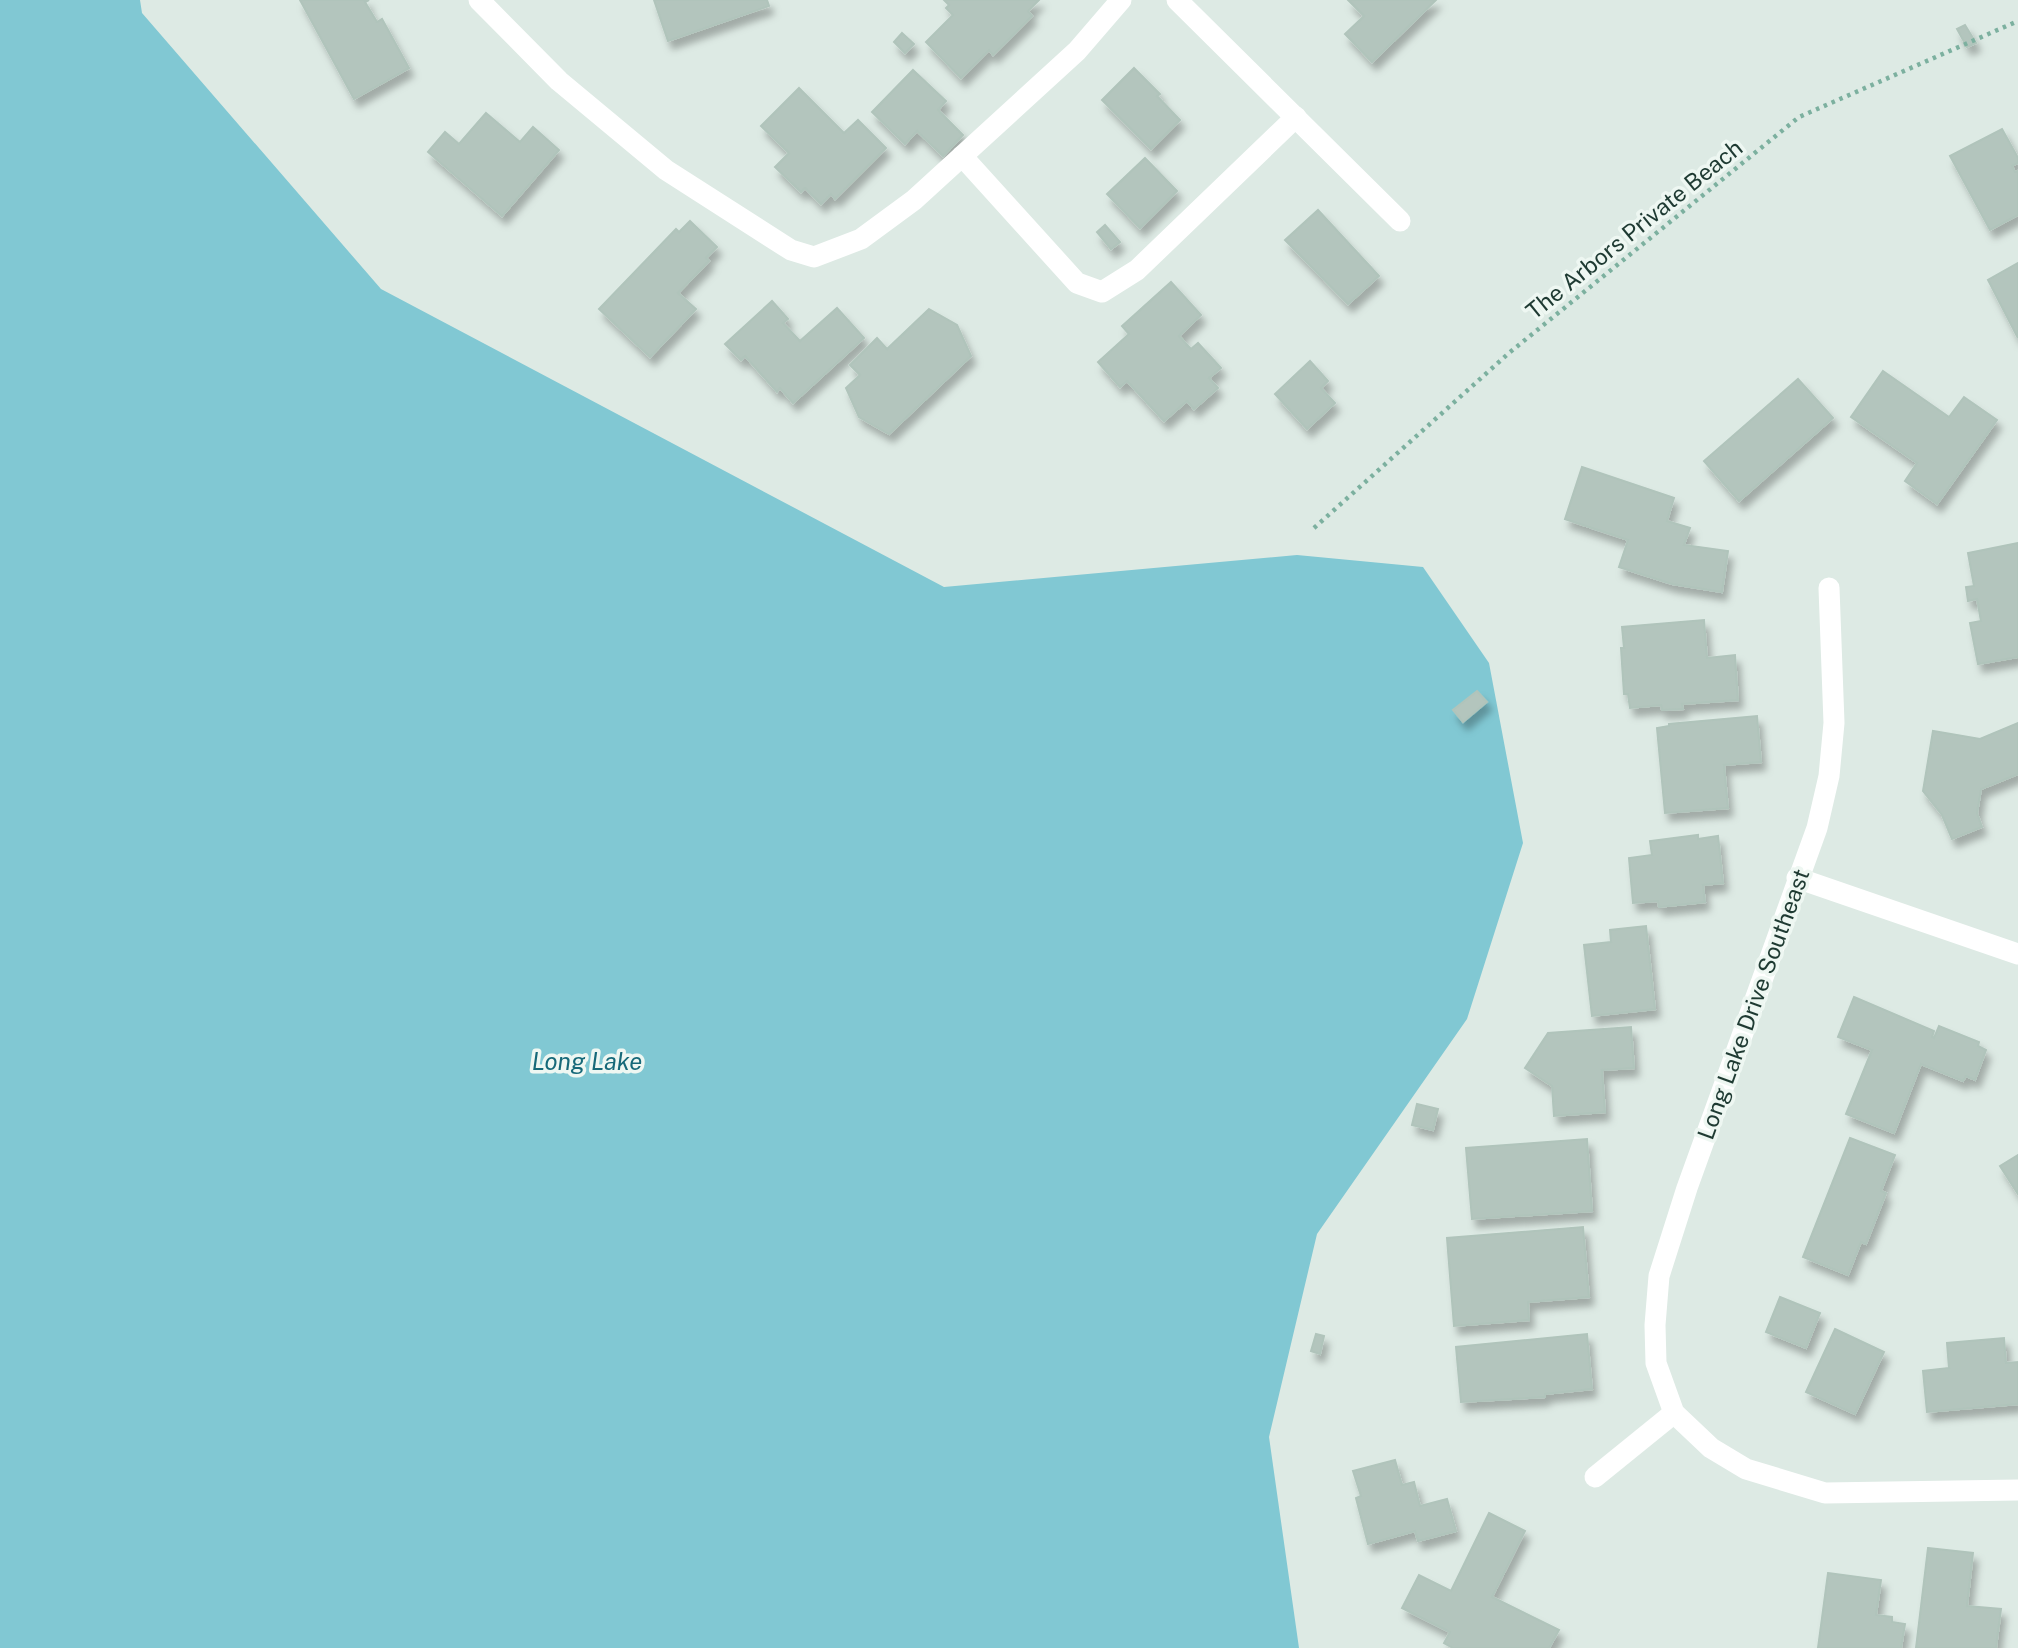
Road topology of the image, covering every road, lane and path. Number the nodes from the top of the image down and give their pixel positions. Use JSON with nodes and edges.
{"nodes":[{"id":1,"x":479,"y":0,"type":"edge"},
{"id":2,"x":1121,"y":0,"type":"edge"},
{"id":3,"x":1177,"y":0,"type":"edge"},
{"id":4,"x":2018,"y":21,"type":"edge"},
{"id":5,"x":1296,"y":117,"type":"junction"},
{"id":6,"x":962,"y":156,"type":"junction"},
{"id":7,"x":1400,"y":221,"type":"dead end"},
{"id":8,"x":1314,"y":528,"type":"dead end"},
{"id":9,"x":1829,"y":588,"type":"dead end"},
{"id":10,"x":1797,"y":878,"type":"junction"},
{"id":11,"x":2018,"y":954,"type":"edge"},
{"id":12,"x":1674,"y":1413,"type":"junction"},
{"id":13,"x":1595,"y":1477,"type":"dead end"},
{"id":14,"x":2018,"y":1490,"type":"edge"}],
"edges":[{"from":1,"to":6,"type":"street"},
{"from":2,"to":6,"type":"street"},
{"from":3,"to":5,"type":"street"},
{"from":4,"to":8,"type":"path","name":"The Arbors Private Beach"},
{"from":5,"to":6,"type":"street"},
{"from":5,"to":7,"type":"street"},
{"from":9,"to":10,"type":"street","name":"Long Lake Drive Southeast"},
{"from":10,"to":11,"type":"street"},
{"from":10,"to":12,"type":"street","name":"Long Lake Drive Southeast"},
{"from":12,"to":13,"type":"street"},
{"from":12,"to":14,"type":"street","name":"Long Lake Drive Southeast"}]}
